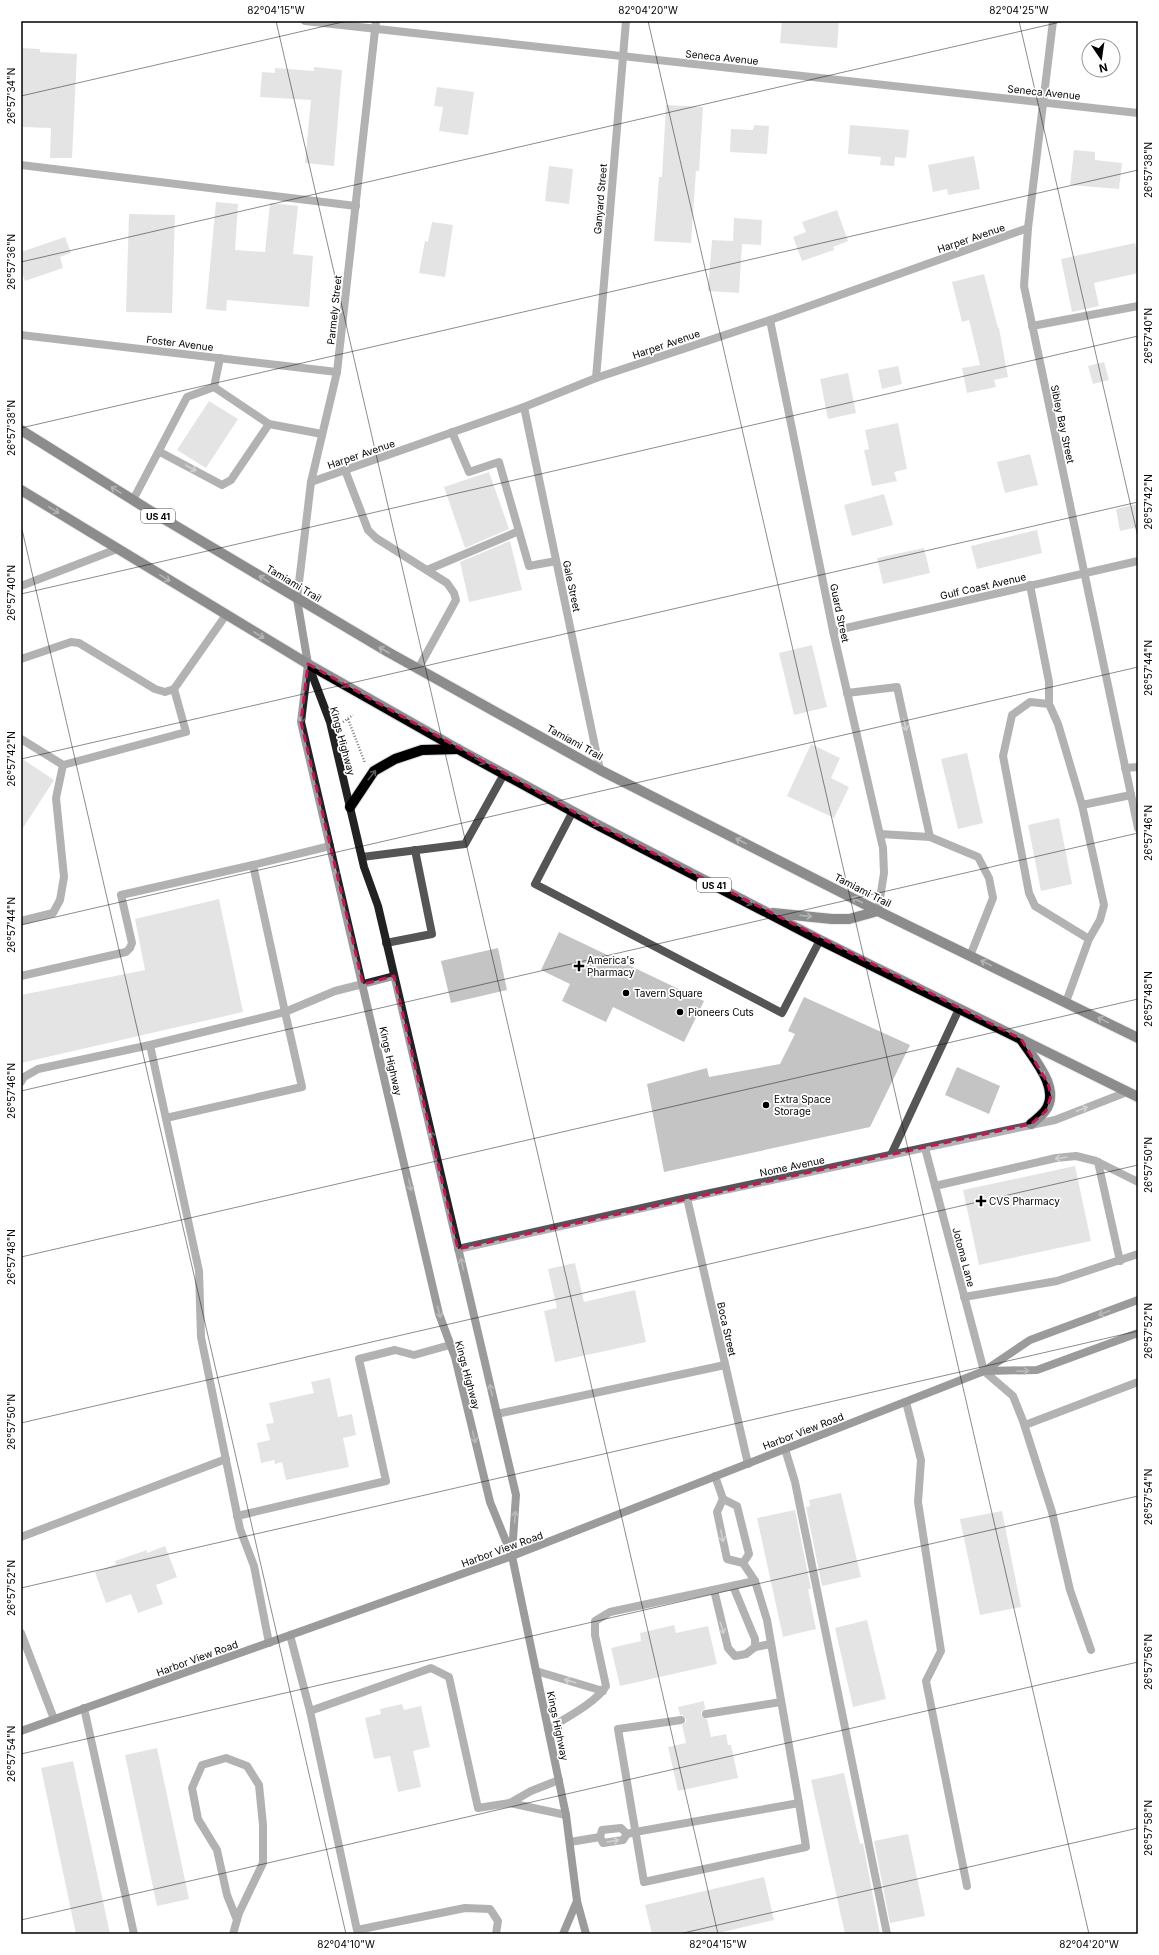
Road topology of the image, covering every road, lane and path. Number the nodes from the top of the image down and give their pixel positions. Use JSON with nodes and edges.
{"nodes":[{"id":1,"x":305,"y":21,"type":"edge"},
{"id":2,"x":626,"y":21,"type":"edge"},
{"id":3,"x":1053,"y":21,"type":"edge"},
{"id":4,"x":375,"y":25,"type":"edge"},
{"id":5,"x":622,"y":56,"type":"junction"},
{"id":6,"x":1044,"y":102,"type":"junction"},
{"id":7,"x":1138,"y":113,"type":"edge"},
{"id":8,"x":21,"y":165,"type":"edge"},
{"id":9,"x":356,"y":206,"type":"junction"},
{"id":10,"x":1028,"y":228,"type":"junction"},
{"id":11,"x":1138,"y":306,"type":"edge"},
{"id":12,"x":770,"y":320,"type":"junction"},
{"id":13,"x":1032,"y":326,"type":"junction"},
{"id":14,"x":21,"y":334,"type":"edge"},
{"id":15,"x":220,"y":358,"type":"junction"},
{"id":16,"x":337,"y":372,"type":"junction"},
{"id":17,"x":596,"y":378,"type":"junction"},
{"id":18,"x":214,"y":387,"type":"junction"},
{"id":19,"x":524,"y":406,"type":"junction"},
{"id":20,"x":269,"y":424,"type":"junction"},
{"id":21,"x":21,"y":430,"type":"edge"},
{"id":22,"x":452,"y":432,"type":"junction"},
{"id":23,"x":322,"y":434,"type":"junction"},
{"id":24,"x":160,"y":452,"type":"junction"},
{"id":25,"x":345,"y":470,"type":"junction"},
{"id":26,"x":310,"y":482,"type":"junction"},
{"id":27,"x":22,"y":491,"type":"edge"},
{"id":28,"x":133,"y":500,"type":"junction"},
{"id":29,"x":519,"y":531,"type":"junction"},
{"id":30,"x":117,"y":549,"type":"junction"},
{"id":31,"x":556,"y":561,"type":"junction"},
{"id":32,"x":1138,"y":561,"type":"edge"},
{"id":33,"x":427,"y":570,"type":"junction"},
{"id":34,"x":1084,"y":573,"type":"junction"},
{"id":35,"x":1030,"y":585,"type":"junction"},
{"id":36,"x":21,"y":586,"type":"edge"},
{"id":37,"x":297,"y":599,"type":"junction"},
{"id":38,"x":226,"y":615,"type":"junction"},
{"id":39,"x":833,"y":631,"type":"junction"},
{"id":40,"x":21,"y":659,"type":"edge"},
{"id":41,"x":308,"y":664,"type":"junction"},
{"id":42,"x":418,"y":669,"type":"junction"},
{"id":43,"x":174,"y":689,"type":"junction"},
{"id":44,"x":848,"y":693,"type":"junction"},
{"id":45,"x":1049,"y":704,"type":"junction"},
{"id":46,"x":353,"y":715,"type":"dead end"},
{"id":47,"x":348,"y":719,"type":"junction"},
{"id":48,"x":343,"y":722,"type":"dead end"},
{"id":49,"x":21,"y":739,"type":"edge"},
{"id":50,"x":458,"y":749,"type":"junction"},
{"id":51,"x":63,"y":765,"type":"junction"},
{"id":52,"x":1138,"y":766,"type":"edge"},
{"id":53,"x":366,"y":767,"type":"dead end"},
{"id":54,"x":1125,"y":768,"type":"junction"},
{"id":55,"x":600,"y":770,"type":"junction"},
{"id":56,"x":504,"y":774,"type":"junction"},
{"id":57,"x":1131,"y":795,"type":"junction"},
{"id":58,"x":1082,"y":805,"type":"junction"},
{"id":59,"x":350,"y":807,"type":"junction"},
{"id":60,"x":573,"y":812,"type":"junction"},
{"id":61,"x":1138,"y":828,"type":"edge"},
{"id":62,"x":880,"y":834,"type":"junction"},
{"id":63,"x":930,"y":837,"type":"junction"},
{"id":64,"x":330,"y":846,"type":"junction"},
{"id":65,"x":415,"y":850,"type":"junction"},
{"id":66,"x":362,"y":857,"type":"junction"},
{"id":67,"x":253,"y":865,"type":"junction"},
{"id":68,"x":878,"y":911,"type":"junction"},
{"id":69,"x":767,"y":912,"type":"junction"},
{"id":70,"x":21,"y":922,"type":"edge"},
{"id":71,"x":1089,"y":939,"type":"junction"},
{"id":72,"x":820,"y":940,"type":"junction"},
{"id":73,"x":386,"y":943,"type":"junction"},
{"id":74,"x":970,"y":956,"type":"junction"},
{"id":75,"x":21,"y":976,"type":"edge"},
{"id":76,"x":394,"y":976,"type":"junction"},
{"id":77,"x":363,"y":984,"type":"junction"},
{"id":78,"x":1066,"y":1002,"type":"junction"},
{"id":79,"x":960,"y":1009,"type":"junction"},
{"id":80,"x":285,"y":1012,"type":"junction"},
{"id":81,"x":1138,"y":1038,"type":"edge"},
{"id":82,"x":1021,"y":1039,"type":"junction"},
{"id":83,"x":150,"y":1046,"type":"junction"},
{"id":84,"x":21,"y":1082,"type":"edge"},
{"id":85,"x":1127,"y":1092,"type":"junction"},
{"id":86,"x":1138,"y":1097,"type":"edge"},
{"id":87,"x":166,"y":1118,"type":"junction"},
{"id":88,"x":1031,"y":1124,"type":"junction"},
{"id":89,"x":925,"y":1148,"type":"junction"},
{"id":90,"x":891,"y":1155,"type":"junction"},
{"id":91,"x":1098,"y":1162,"type":"junction"},
{"id":92,"x":1138,"y":1182,"type":"edge"},
{"id":93,"x":935,"y":1186,"type":"junction"},
{"id":94,"x":687,"y":1198,"type":"junction"},
{"id":95,"x":458,"y":1249,"type":"junction"},
{"id":96,"x":1138,"y":1254,"type":"edge"},
{"id":97,"x":1120,"y":1261,"type":"junction"},
{"id":98,"x":964,"y":1297,"type":"junction"},
{"id":99,"x":1138,"y":1300,"type":"edge"},
{"id":100,"x":1138,"y":1333,"type":"edge"},
{"id":101,"x":450,"y":1345,"type":"junction"},
{"id":102,"x":725,"y":1365,"type":"junction"},
{"id":103,"x":984,"y":1371,"type":"junction"},
{"id":104,"x":1138,"y":1382,"type":"edge"},
{"id":105,"x":906,"y":1402,"type":"junction"},
{"id":106,"x":497,"y":1414,"type":"junction"},
{"id":107,"x":1025,"y":1425,"type":"junction"},
{"id":108,"x":785,"y":1449,"type":"junction"},
{"id":109,"x":226,"y":1459,"type":"junction"},
{"id":110,"x":748,"y":1464,"type":"junction"},
{"id":111,"x":715,"y":1476,"type":"junction"},
{"id":112,"x":723,"y":1499,"type":"junction"},
{"id":113,"x":237,"y":1516,"type":"junction"},
{"id":114,"x":21,"y":1537,"type":"edge"},
{"id":115,"x":512,"y":1556,"type":"junction"},
{"id":116,"x":743,"y":1563,"type":"junction"},
{"id":117,"x":755,"y":1581,"type":"junction"},
{"id":118,"x":732,"y":1586,"type":"junction"},
{"id":119,"x":714,"y":1590,"type":"junction"},
{"id":120,"x":21,"y":1633,"type":"edge"},
{"id":121,"x":290,"y":1635,"type":"junction"},
{"id":122,"x":269,"y":1643,"type":"junction"},
{"id":123,"x":23,"y":1644,"type":"edge"},
{"id":124,"x":771,"y":1644,"type":"junction"},
{"id":125,"x":755,"y":1647,"type":"junction"},
{"id":126,"x":1091,"y":1650,"type":"dead end"},
{"id":127,"x":536,"y":1672,"type":"junction"},
{"id":128,"x":603,"y":1691,"type":"junction"},
{"id":129,"x":781,"y":1702,"type":"junction"},
{"id":130,"x":84,"y":1708,"type":"junction"},
{"id":131,"x":310,"y":1711,"type":"junction"},
{"id":132,"x":706,"y":1714,"type":"dead end"},
{"id":133,"x":54,"y":1719,"type":"junction"},
{"id":134,"x":681,"y":1720,"type":"dead end"},
{"id":135,"x":548,"y":1729,"type":"junction"},
{"id":136,"x":21,"y":1731,"type":"edge"},
{"id":137,"x":559,"y":1780,"type":"junction"},
{"id":138,"x":510,"y":1803,"type":"junction"},
{"id":139,"x":799,"y":1803,"type":"junction"},
{"id":140,"x":566,"y":1815,"type":"junction"},
{"id":141,"x":635,"y":1832,"type":"junction"},
{"id":142,"x":627,"y":1834,"type":"junction"},
{"id":143,"x":600,"y":1837,"type":"junction"},
{"id":144,"x":570,"y":1842,"type":"junction"},
{"id":145,"x":967,"y":1886,"type":"dead end"},
{"id":146,"x":577,"y":1901,"type":"junction"},
{"id":147,"x":237,"y":1920,"type":"junction"},
{"id":148,"x":357,"y":1932,"type":"edge"},
{"id":149,"x":134,"y":1934,"type":"edge"},
{"id":150,"x":233,"y":1934,"type":"edge"},
{"id":151,"x":496,"y":1934,"type":"edge"},
{"id":152,"x":563,"y":1934,"type":"edge"},
{"id":153,"x":586,"y":1934,"type":"edge"},
{"id":154,"x":887,"y":1934,"type":"edge"}],
"edges":[{"from":1,"to":4,"type":"street","name":"Seneca Avenue"},
{"from":2,"to":5,"type":"street","name":"Ganyard Street"},
{"from":3,"to":6,"type":"street","name":"Sibley Bay Street"},
{"from":4,"to":5,"type":"street","name":"Seneca Avenue"},
{"from":4,"to":9,"type":"street","name":"Parmely Street"},
{"from":5,"to":6,"type":"street","name":"Seneca Avenue"},
{"from":5,"to":17,"type":"street","name":"Ganyard Street"},
{"from":6,"to":7,"type":"street","name":"Seneca Avenue"},
{"from":6,"to":10,"type":"street","name":"Sibley Bay Street"},
{"from":8,"to":9,"type":"street"},
{"from":9,"to":16,"type":"street","name":"Parmely Street"},
{"from":10,"to":12,"type":"street","name":"Harper Avenue"},
{"from":10,"to":13,"type":"street","name":"Sibley Bay Street"},
{"from":11,"to":13,"type":"street"},
{"from":12,"to":17,"type":"street","name":"Harper Avenue"},
{"from":12,"to":39,"type":"street","name":"Guard Street"},
{"from":13,"to":34,"type":"street","name":"Sibley Bay Street"},
{"from":14,"to":15,"type":"street","name":"Foster Avenue"},
{"from":15,"to":16,"type":"street","name":"Foster Avenue"},
{"from":15,"to":18,"type":"street"},
{"from":16,"to":23,"type":"street","name":"Parmely Street"},
{"from":17,"to":19,"type":"street","name":"Harper Avenue"},
{"from":18,"to":20,"type":"street"},
{"from":18,"to":24,"type":"street"},
{"from":19,"to":22,"type":"street","name":"Harper Avenue"},
{"from":19,"to":31,"type":"street","name":"Gale Street"},
{"from":20,"to":23,"type":"street"},
{"from":24,"to":20,"type":"street","one_way":true},
{"from":28,"to":21,"type":"main road","name":"Tamiami Trail","number":"US 41","one_way":true},
{"from":22,"to":25,"type":"street","name":"Harper Avenue"},
{"from":22,"to":29,"type":"street"},
{"from":23,"to":26,"type":"street","name":"Parmely Street"},
{"from":24,"to":28,"type":"street"},
{"from":25,"to":26,"type":"street","name":"Harper Avenue"},
{"from":25,"to":33,"type":"street"},
{"from":26,"to":37,"type":"street","name":"Parmely Street"},
{"from":27,"to":30,"type":"main road","number":"US 41","one_way":true},
{"from":37,"to":28,"type":"main road","name":"Tamiami Trail","number":"US 41","one_way":true},
{"from":29,"to":31,"type":"street"},
{"from":29,"to":33,"type":"street"},
{"from":30,"to":36,"type":"street"},
{"from":30,"to":38,"type":"main road","number":"US 41","one_way":true},
{"from":31,"to":55,"type":"street","name":"Gale Street"},
{"from":32,"to":34,"type":"street","name":"Gulf Coast Avenue"},
{"from":33,"to":42,"type":"street"},
{"from":34,"to":35,"type":"street","name":"Gulf Coast Avenue"},
{"from":34,"to":54,"type":"street","name":"Sibley Bay Street"},
{"from":35,"to":39,"type":"street","name":"Gulf Coast Avenue"},
{"from":35,"to":45,"type":"street"},
{"from":37,"to":41,"type":"main road"},
{"from":42,"to":37,"type":"main road","name":"Tamiami Trail","number":"US 41","one_way":true},
{"from":38,"to":41,"type":"main road","number":"US 41","one_way":true},
{"from":38,"to":43,"type":"street"},
{"from":39,"to":44,"type":"street","name":"Guard Street"},
{"from":40,"to":43,"type":"street"},
{"from":41,"to":50,"type":"main road","number":"US 41","one_way":true},
{"from":41,"to":59,"type":"main road","name":"Kings Highway"},
{"from":41,"to":64,"type":"main road","name":"Kings Highway","one_way":true},
{"from":42,"to":55,"type":"main road","name":"Tamiami Trail","number":"US 41"},
{"from":43,"to":51,"type":"street"},
{"from":44,"to":62,"type":"street","name":"Guard Street"},
{"from":44,"to":63,"type":"street","one_way":true},
{"from":45,"to":58,"type":"street"},
{"from":45,"to":71,"type":"street"},
{"from":46,"to":47,"type":"path"},
{"from":47,"to":48,"type":"path"},
{"from":47,"to":53,"type":"path"},
{"from":49,"to":51,"type":"street"},
{"from":50,"to":56,"type":"main road","number":"US 41","one_way":true},
{"from":59,"to":50,"type":"main road","one_way":true},
{"from":51,"to":70,"type":"street"},
{"from":52,"to":54,"type":"street"},
{"from":54,"to":57,"type":"street","name":"Sibley Bay Street"},
{"from":68,"to":55,"type":"main road","name":"Tamiami Trail","number":"US 41","one_way":true},
{"from":56,"to":60,"type":"main road","number":"US 41"},
{"from":56,"to":65,"type":"street"},
{"from":57,"to":58,"type":"street"},
{"from":57,"to":61,"type":"street","name":"Sibley Bay Street"},
{"from":58,"to":71,"type":"street"},
{"from":59,"to":66,"type":"main road","name":"Kings Highway"},
{"from":60,"to":69,"type":"main road","number":"US 41","one_way":true},
{"from":60,"to":72,"type":"street"},
{"from":62,"to":63,"type":"street"},
{"from":62,"to":68,"type":"street","name":"Guard Street"},
{"from":63,"to":74,"type":"street"},
{"from":64,"to":67,"type":"street"},
{"from":64,"to":77,"type":"main road","name":"Kings Highway","one_way":true},
{"from":65,"to":66,"type":"street"},
{"from":65,"to":73,"type":"street"},
{"from":66,"to":73,"type":"main road","name":"Kings Highway"},
{"from":67,"to":75,"type":"street"},
{"from":67,"to":80,"type":"street"},
{"from":69,"to":68,"type":"main road","one_way":true},
{"from":68,"to":74,"type":"main road","name":"Tamiami Trail","number":"US 41"},
{"from":69,"to":72,"type":"main road","number":"US 41"},
{"from":71,"to":78,"type":"street"},
{"from":72,"to":79,"type":"main road","number":"US 41"},
{"from":73,"to":76,"type":"main road","name":"Kings Highway"},
{"from":78,"to":74,"type":"main road","name":"Tamiami Trail","number":"US 41","one_way":true},
{"from":76,"to":77,"type":"main road"},
{"from":95,"to":76,"type":"main road","name":"Kings Highway","one_way":true},
{"from":77,"to":80,"type":"street"},
{"from":77,"to":101,"type":"main road","name":"Kings Highway","one_way":true},
{"from":81,"to":78,"type":"main road","name":"Tamiami Trail","number":"US 41","one_way":true},
{"from":79,"to":82,"type":"main road","number":"US 41"},
{"from":79,"to":90,"type":"street"},
{"from":80,"to":83,"type":"street"},
{"from":80,"to":87,"type":"street"},
{"from":82,"to":85,"type":"main road","number":"US 41"},
{"from":82,"to":88,"type":"main road","one_way":true},
{"from":83,"to":84,"type":"street"},
{"from":83,"to":87,"type":"street"},
{"from":85,"to":86,"type":"main road","number":"US 41"},
{"from":88,"to":85,"type":"street","name":"Nome Avenue","one_way":true},
{"from":87,"to":109,"type":"street"},
{"from":88,"to":89,"type":"street","name":"Nome Avenue"},
{"from":89,"to":90,"type":"street","name":"Nome Avenue"},
{"from":89,"to":93,"type":"street","name":"Jotoma Lane"},
{"from":90,"to":94,"type":"street","name":"Nome Avenue"},
{"from":91,"to":92,"type":"street"},
{"from":91,"to":93,"type":"street","one_way":true},
{"from":91,"to":97,"type":"street"},
{"from":93,"to":98,"type":"street","name":"Jotoma Lane"},
{"from":94,"to":95,"type":"street","name":"Nome Avenue"},
{"from":94,"to":102,"type":"street","name":"Boca Street"},
{"from":106,"to":95,"type":"main road","name":"Kings Highway","one_way":true},
{"from":96,"to":97,"type":"street"},
{"from":97,"to":98,"type":"street"},
{"from":98,"to":103,"type":"street","name":"Jotoma Lane"},
{"from":99,"to":103,"type":"main road","name":"Harbor View Road","one_way":true},
{"from":103,"to":100,"type":"main road","name":"Harbor View Road","one_way":true},
{"from":101,"to":113,"type":"street"},
{"from":101,"to":115,"type":"main road","name":"Kings Highway","one_way":true},
{"from":102,"to":106,"type":"street"},
{"from":102,"to":110,"type":"street","name":"Boca Street"},
{"from":103,"to":105,"type":"main road","name":"Harbor View Road"},
{"from":103,"to":107,"type":"street"},
{"from":104,"to":107,"type":"street"},
{"from":105,"to":108,"type":"main road","name":"Harbor View Road"},
{"from":105,"to":145,"type":"street"},
{"from":115,"to":106,"type":"main road","name":"Kings Highway","one_way":true},
{"from":107,"to":126,"type":"street"},
{"from":108,"to":110,"type":"main road","name":"Harbor View Road"},
{"from":108,"to":154,"type":"street"},
{"from":109,"to":113,"type":"street"},
{"from":109,"to":114,"type":"street"},
{"from":110,"to":111,"type":"main road","name":"Harbor View Road"},
{"from":111,"to":112,"type":"street"},
{"from":111,"to":115,"type":"main road","name":"Harbor View Road"},
{"from":112,"to":116,"type":"street"},
{"from":112,"to":116,"type":"street","one_way":true},
{"from":113,"to":122,"type":"street"},
{"from":115,"to":121,"type":"main road","name":"Harbor View Road"},
{"from":115,"to":127,"type":"main road","name":"Kings Highway"},
{"from":116,"to":117,"type":"street"},
{"from":117,"to":118,"type":"street"},
{"from":117,"to":124,"type":"street"},
{"from":118,"to":119,"type":"street"},
{"from":118,"to":125,"type":"street"},
{"from":119,"to":125,"type":"street","one_way":true},
{"from":119,"to":128,"type":"street"},
{"from":120,"to":123,"type":"street"},
{"from":121,"to":122,"type":"main road","name":"Harbor View Road"},
{"from":121,"to":131,"type":"street"},
{"from":122,"to":130,"type":"main road","name":"Harbor View Road"},
{"from":123,"to":133,"type":"street"},
{"from":124,"to":125,"type":"street"},
{"from":124,"to":129,"type":"street"},
{"from":128,"to":127,"type":"street","one_way":true},
{"from":127,"to":135,"type":"main road","name":"Kings Highway"},
{"from":128,"to":135,"type":"street"},
{"from":129,"to":132,"type":"street"},
{"from":129,"to":139,"type":"street"},
{"from":130,"to":133,"type":"main road","name":"Harbor View Road"},
{"from":130,"to":149,"type":"street"},
{"from":131,"to":138,"type":"street"},
{"from":131,"to":148,"type":"street"},
{"from":133,"to":136,"type":"main road","name":"Harbor View Road"},
{"from":134,"to":141,"type":"street"},
{"from":135,"to":137,"type":"main road","name":"Kings Highway"},
{"from":137,"to":138,"type":"street"},
{"from":137,"to":140,"type":"main road","name":"Kings Highway"},
{"from":138,"to":140,"type":"street"},
{"from":139,"to":141,"type":"street"},
{"from":139,"to":141,"type":"street"},
{"from":140,"to":144,"type":"main road","name":"Kings Highway"},
{"from":141,"to":142,"type":"street"},
{"from":143,"to":142,"type":"street","one_way":true},
{"from":142,"to":143,"type":"street"},
{"from":143,"to":144,"type":"street"},
{"from":144,"to":146,"type":"main road","name":"Kings Highway"},
{"from":146,"to":152,"type":"main road","name":"Kings Highway"},
{"from":146,"to":153,"type":"main road","name":"Kings Highway"},
{"from":147,"to":147,"type":"street"},
{"from":147,"to":150,"type":"street"},
{"from":148,"to":151,"type":"street"}]}
